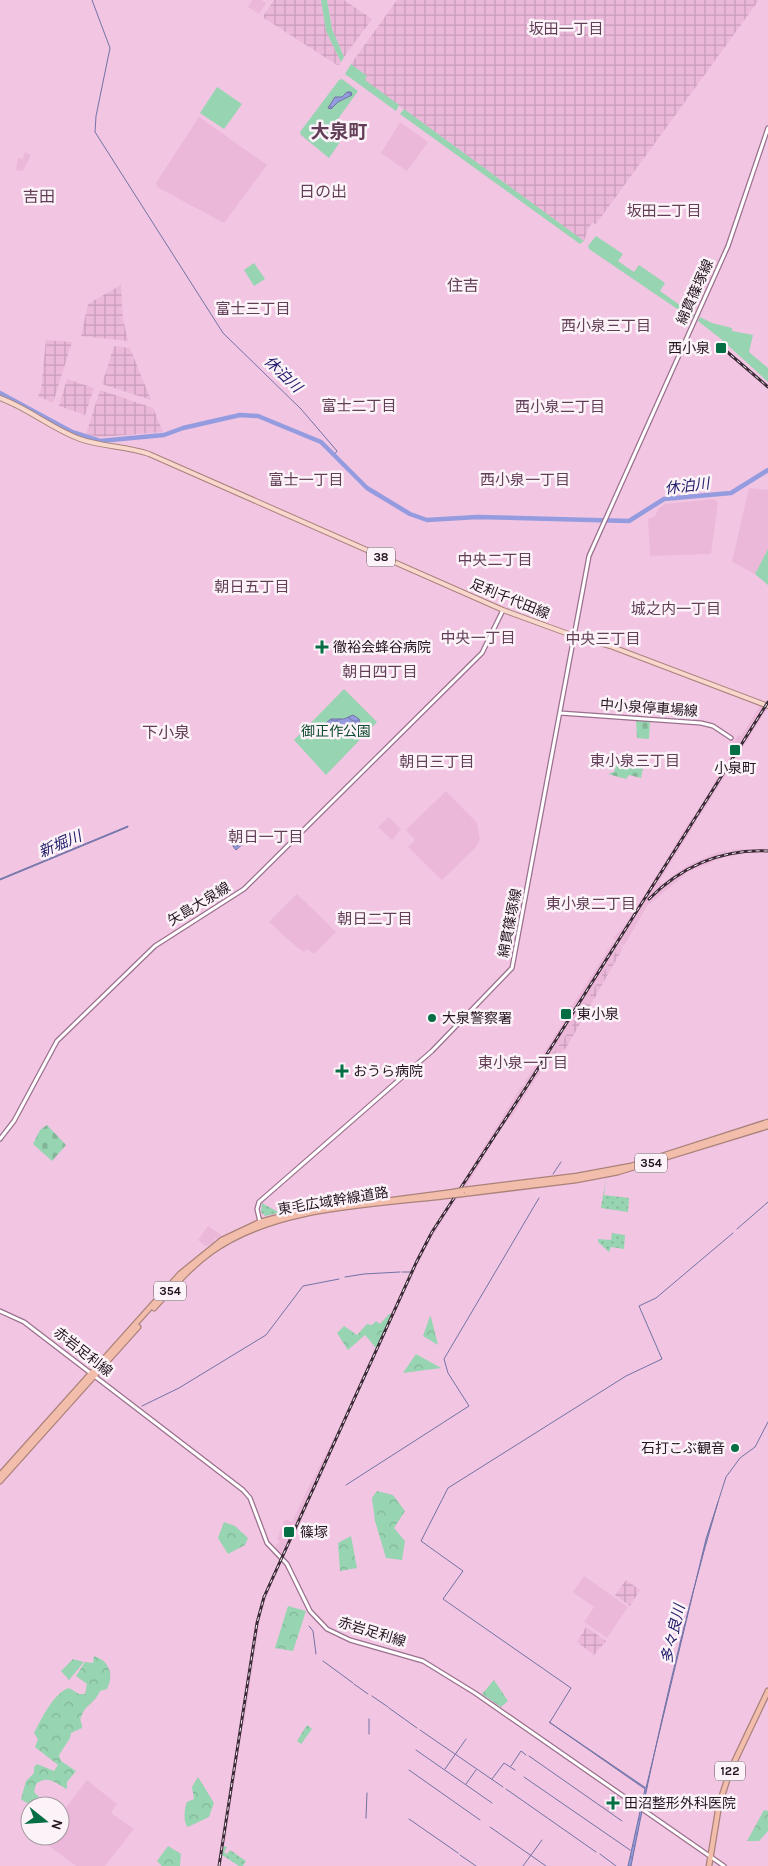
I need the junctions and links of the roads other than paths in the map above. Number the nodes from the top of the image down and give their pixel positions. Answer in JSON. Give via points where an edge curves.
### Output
{"nodes":[{"id":1,"x":768,"y":128,"type":"edge"},
{"id":2,"x":0,"y":398,"type":"edge"},
{"id":3,"x":502,"y":610,"type":"junction"},
{"id":4,"x":574,"y":636,"type":"junction"},
{"id":5,"x":768,"y":706,"type":"edge"},
{"id":6,"x":560,"y":713,"type":"junction"},
{"id":7,"x":731,"y":738,"type":"dead end"},
{"id":8,"x":768,"y":1124,"type":"edge"},
{"id":9,"x":0,"y":1139,"type":"edge"},
{"id":10,"x":261,"y":1224,"type":"junction"},
{"id":11,"x":0,"y":1311,"type":"edge"},
{"id":12,"x":94,"y":1375,"type":"junction"},
{"id":13,"x":0,"y":1476,"type":"edge"},
{"id":14,"x":0,"y":1481,"type":"edge"},
{"id":15,"x":768,"y":1691,"type":"edge"},
{"id":16,"x":710,"y":1858,"type":"junction"},
{"id":17,"x":709,"y":1866,"type":"edge"},
{"id":18,"x":724,"y":1866,"type":"edge"}],
"edges":[{"from":1,"to":4,"type":"main road","name":"綿貫篠塚線","via":[[728,246],[589,556]]},
{"from":2,"to":3,"type":"main road","name":"足利千代田線","number":"38","via":[[23,407],[81,440],[123,446],[149,454]]},
{"from":3,"to":4,"type":"main road","name":"足利千代田線","number":"38"},
{"from":3,"to":9,"type":"main road","name":"矢島大泉線","via":[[482,653],[244,889],[155,946],[57,1041],[18,1114]]},
{"from":4,"to":5,"type":"main road","name":"足利千代田線","number":"38","via":[[610,646]]},
{"from":4,"to":6,"type":"main road","name":"綿貫篠塚線"},
{"from":6,"to":7,"type":"main road","name":"中小泉停車場線","via":[[701,722]]},
{"from":6,"to":10,"type":"main road","name":"綿貫篠塚線","via":[[512,968],[432,1051],[259,1202],[257,1209]]},
{"from":8,"to":10,"type":"highway","name":"東毛広域幹線道路","number":"354","bridge":true,"via":[[631,1166],[463,1192],[302,1211]]},
{"from":10,"to":12,"type":"highway","name":"東毛広域幹線道路","number":"354","via":[[226,1243],[188,1272]]},
{"from":11,"to":12,"type":"main road","name":"赤岩足利線","via":[[20,1319]]},
{"from":12,"to":13,"type":"highway","name":"東毛広域幹線道路","number":"354"},
{"from":12,"to":14,"type":"highway","name":"東毛広域幹線道路","number":"354"},
{"from":12,"to":16,"type":"main road","name":"赤岩足利線","via":[[248,1495],[267,1542],[287,1564],[310,1611],[327,1629],[350,1640],[422,1660],[476,1693]]},
{"from":15,"to":16,"type":"highway","number":"122","via":[[730,1772],[719,1805]]},
{"from":16,"to":17,"type":"highway","number":"122"},
{"from":16,"to":18,"type":"main road","name":"赤岩足利線"}]}
